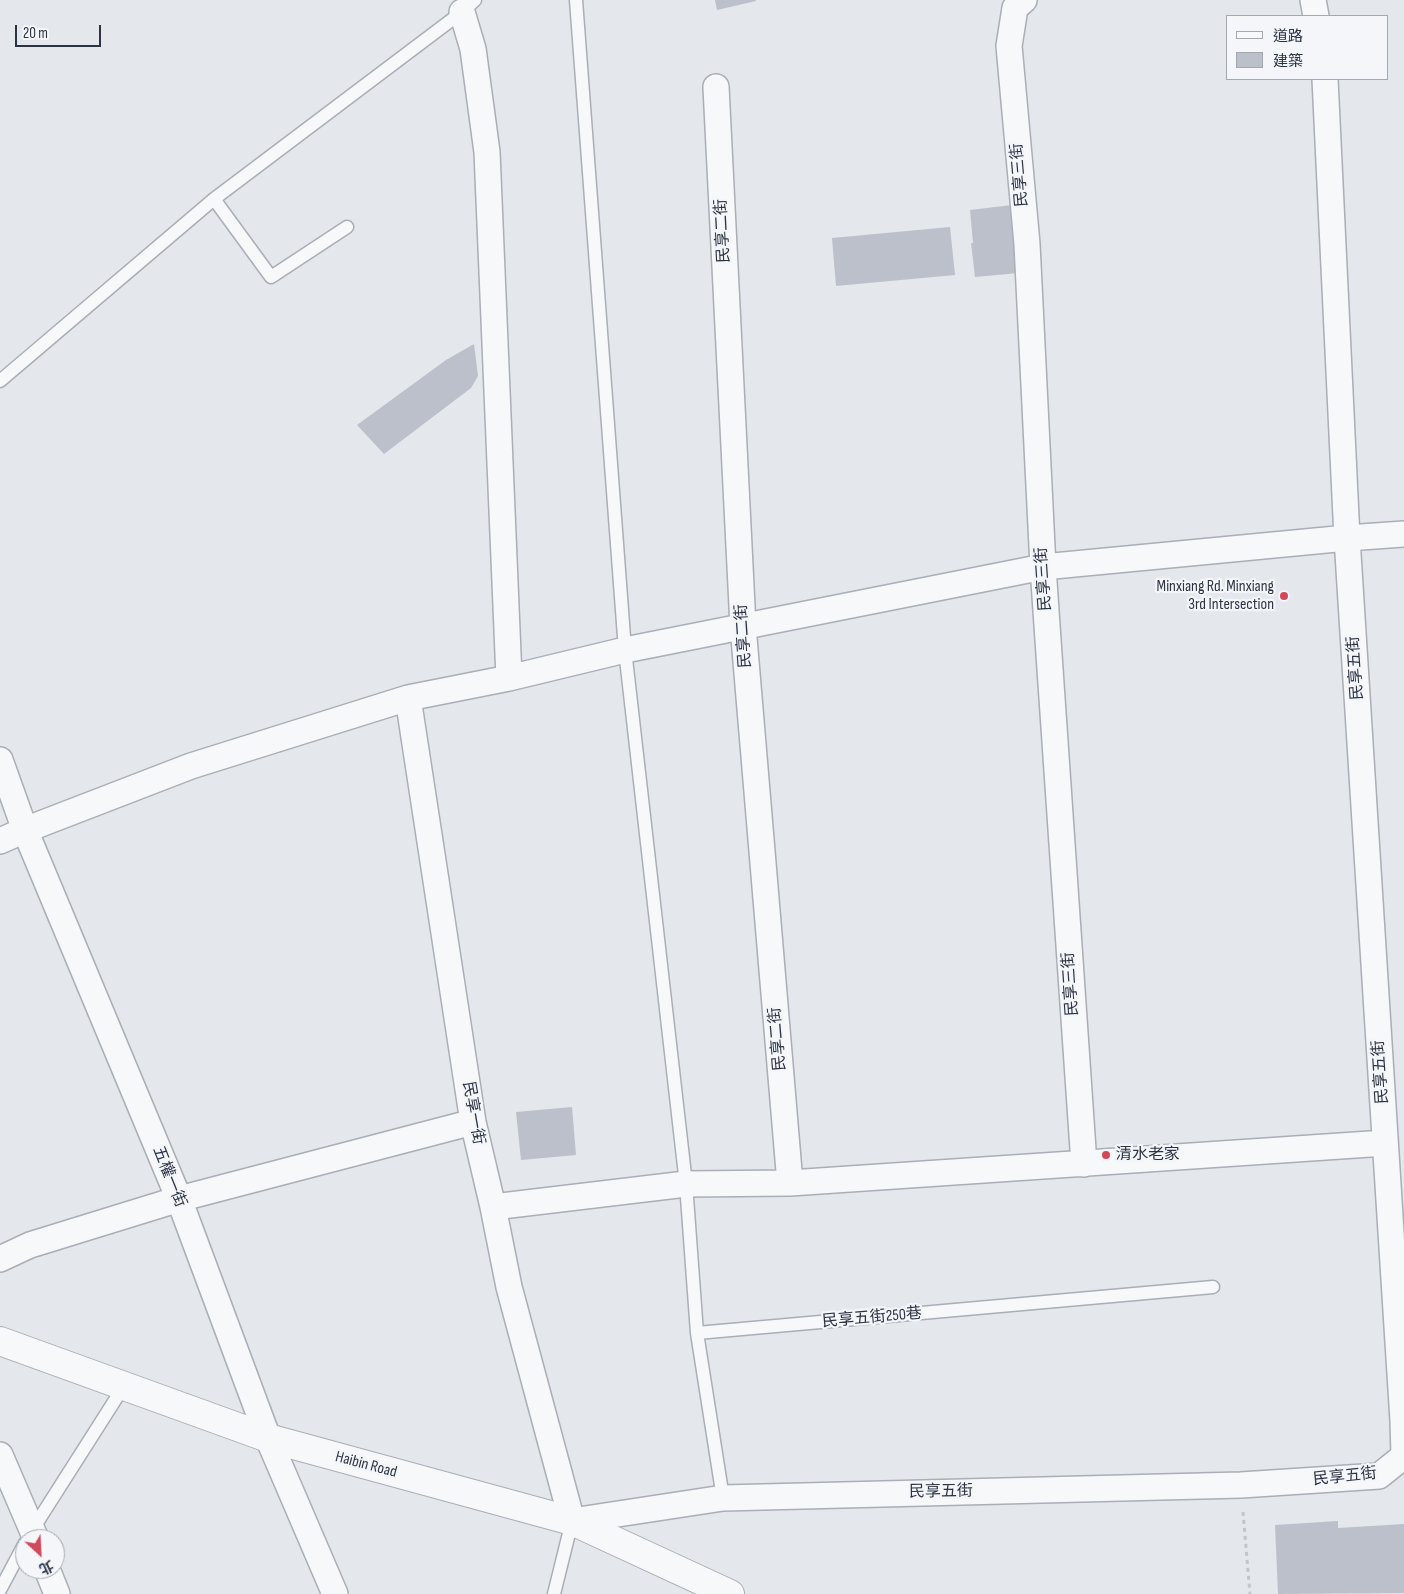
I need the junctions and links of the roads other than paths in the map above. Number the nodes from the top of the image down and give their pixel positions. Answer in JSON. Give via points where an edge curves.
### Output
{"nodes":[{"id":1,"x":576,"y":0,"type":"edge"},
{"id":2,"x":1024,"y":0,"type":"edge"},
{"id":3,"x":1312,"y":0,"type":"edge"},
{"id":4,"x":469,"y":6,"type":"edge"},
{"id":5,"x":1316,"y":15,"type":"edge"},
{"id":6,"x":1325,"y":80,"type":"edge"},
{"id":7,"x":716,"y":87,"type":"dead end"},
{"id":8,"x":214,"y":199,"type":"junction"},
{"id":9,"x":347,"y":227,"type":"dead end"},
{"id":10,"x":0,"y":381,"type":"edge"},
{"id":11,"x":1404,"y":534,"type":"edge"},
{"id":12,"x":1347,"y":538,"type":"junction"},
{"id":13,"x":1043,"y":567,"type":"junction"},
{"id":14,"x":743,"y":626,"type":"junction"},
{"id":15,"x":625,"y":650,"type":"junction"},
{"id":16,"x":509,"y":678,"type":"junction"},
{"id":17,"x":408,"y":698,"type":"junction"},
{"id":18,"x":0,"y":760,"type":"edge"},
{"id":19,"x":26,"y":830,"type":"junction"},
{"id":20,"x":0,"y":841,"type":"edge"},
{"id":21,"x":473,"y":1122,"type":"junction"},
{"id":22,"x":1385,"y":1143,"type":"junction"},
{"id":23,"x":1084,"y":1164,"type":"junction"},
{"id":24,"x":790,"y":1183,"type":"junction"},
{"id":25,"x":686,"y":1184,"type":"junction"},
{"id":26,"x":179,"y":1200,"type":"junction"},
{"id":27,"x":493,"y":1207,"type":"junction"},
{"id":28,"x":0,"y":1259,"type":"edge"},
{"id":29,"x":1213,"y":1288,"type":"dead end"},
{"id":30,"x":697,"y":1333,"type":"junction"},
{"id":31,"x":0,"y":1341,"type":"edge"},
{"id":32,"x":124,"y":1386,"type":"junction"},
{"id":33,"x":268,"y":1438,"type":"junction"},
{"id":34,"x":0,"y":1455,"type":"edge"},
{"id":35,"x":723,"y":1498,"type":"junction"},
{"id":36,"x":572,"y":1521,"type":"junction"},
{"id":37,"x":27,"y":1529,"type":"edge"},
{"id":38,"x":36,"y":1529,"type":"edge"},
{"id":39,"x":15,"y":1564,"type":"edge"},
{"id":40,"x":51,"y":1579,"type":"edge"},
{"id":41,"x":0,"y":1590,"type":"edge"},
{"id":42,"x":57,"y":1594,"type":"edge"},
{"id":43,"x":335,"y":1594,"type":"edge"},
{"id":44,"x":554,"y":1594,"type":"edge"},
{"id":45,"x":730,"y":1594,"type":"edge"}],
"edges":[{"from":1,"to":15,"type":"lane"},
{"from":2,"to":13,"type":"street","name":"民享三街","via":[[1015,8],[1009,46],[1026,244]]},
{"from":3,"to":5,"type":"street"},
{"from":4,"to":8,"type":"lane"},
{"from":4,"to":16,"type":"street","via":[[487,152]]},
{"from":6,"to":12,"type":"street","name":"民享五街"},
{"from":7,"to":14,"type":"street","name":"民享二街"},
{"from":8,"to":9,"type":"lane","via":[[271,277]]},
{"from":8,"to":10,"type":"lane"},
{"from":11,"to":12,"type":"street"},
{"from":12,"to":13,"type":"street"},
{"from":12,"to":22,"type":"street","name":"民享五街"},
{"from":13,"to":14,"type":"street"},
{"from":13,"to":23,"type":"street","name":"民享三街"},
{"from":14,"to":15,"type":"street"},
{"from":14,"to":24,"type":"street","name":"民享二街"},
{"from":15,"to":16,"type":"street"},
{"from":15,"to":25,"type":"lane"},
{"from":16,"to":17,"type":"street"},
{"from":17,"to":19,"type":"street","via":[[191,766]]},
{"from":17,"to":21,"type":"street","name":"民享一街"},
{"from":18,"to":19,"type":"street","name":"五權一街"},
{"from":19,"to":20,"type":"street"},
{"from":19,"to":26,"type":"street","name":"五權一街"},
{"from":21,"to":26,"type":"street"},
{"from":21,"to":27,"type":"street","name":"民享一街"},
{"from":22,"to":23,"type":"street"},
{"from":22,"to":35,"type":"street","name":"民享五街","via":[[1404,1456],[1379,1476],[1241,1485]]},
{"from":23,"to":24,"type":"street"},
{"from":24,"to":25,"type":"street"},
{"from":25,"to":27,"type":"street"},
{"from":25,"to":30,"type":"lane"},
{"from":26,"to":28,"type":"street","via":[[30,1245]]},
{"from":26,"to":33,"type":"street","name":"五權一街"},
{"from":27,"to":36,"type":"street","name":"民享一街","via":[[509,1287]]},
{"from":29,"to":30,"type":"lane","name":"民享五街250巷"},
{"from":30,"to":35,"type":"lane"},
{"from":31,"to":32,"type":"street","name":"Haibin Road"},
{"from":32,"to":33,"type":"street","name":"Haibin Road"},
{"from":32,"to":38,"type":"lane"},
{"from":33,"to":36,"type":"street","name":"Haibin Road"},
{"from":33,"to":43,"type":"street","name":"五權一街"},
{"from":34,"to":37,"type":"street"},
{"from":35,"to":36,"type":"street","name":"民享五街"},
{"from":36,"to":44,"type":"lane"},
{"from":36,"to":45,"type":"street","name":"Haibin Road"},
{"from":39,"to":41,"type":"lane"},
{"from":40,"to":42,"type":"street"}]}
